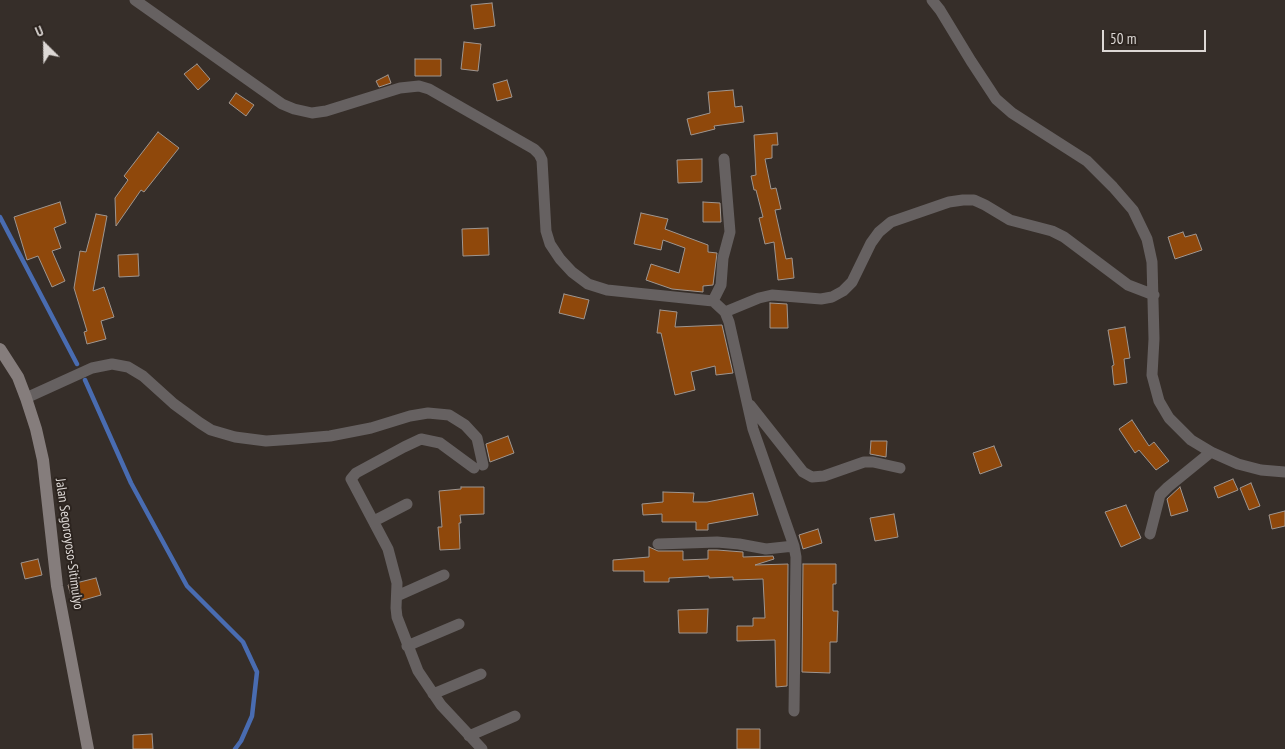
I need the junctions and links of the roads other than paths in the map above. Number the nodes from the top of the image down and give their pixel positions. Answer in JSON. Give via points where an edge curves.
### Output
{"nodes":[{"id":1,"x":135,"y":0,"type":"edge"},
{"id":2,"x":932,"y":0,"type":"edge"},
{"id":3,"x":724,"y":159,"type":"dead end"},
{"id":4,"x":1154,"y":295,"type":"junction"},
{"id":5,"x":713,"y":302,"type":"junction"},
{"id":6,"x":725,"y":312,"type":"junction"},
{"id":7,"x":0,"y":349,"type":"edge"},
{"id":8,"x":26,"y":398,"type":"junction"},
{"id":9,"x":747,"y":402,"type":"junction"},
{"id":10,"x":1211,"y":452,"type":"junction"},
{"id":11,"x":900,"y":468,"type":"dead end"},
{"id":12,"x":1285,"y":472,"type":"edge"},
{"id":13,"x":407,"y":504,"type":"dead end"},
{"id":14,"x":374,"y":521,"type":"junction"},
{"id":15,"x":1150,"y":534,"type":"dead end"},
{"id":16,"x":658,"y":544,"type":"dead end"},
{"id":17,"x":794,"y":546,"type":"junction"},
{"id":18,"x":444,"y":575,"type":"dead end"},
{"id":19,"x":397,"y":596,"type":"junction"},
{"id":20,"x":459,"y":624,"type":"dead end"},
{"id":21,"x":407,"y":646,"type":"junction"},
{"id":22,"x":481,"y":674,"type":"dead end"},
{"id":23,"x":433,"y":694,"type":"junction"},
{"id":24,"x":794,"y":711,"type":"dead end"},
{"id":25,"x":515,"y":716,"type":"dead end"},
{"id":26,"x":469,"y":736,"type":"junction"},
{"id":27,"x":88,"y":749,"type":"edge"},
{"id":28,"x":482,"y":749,"type":"edge"}],
"edges":[{"from":1,"to":5,"type":"street","via":[[282,104],[294,109],[326,111],[400,88],[419,86],[429,89],[539,154],[546,231],[550,244],[572,272],[588,284],[607,290]]},
{"from":2,"to":4,"type":"street","via":[[996,99],[1012,113],[1087,161],[1133,210],[1147,239]]},
{"from":3,"to":5,"type":"street","via":[[730,232],[723,258],[721,286]]},
{"from":4,"to":6,"type":"street","via":[[1128,285],[1052,231],[1010,220],[974,200],[963,200],[891,222],[871,243],[852,282],[832,297],[772,295]]},
{"from":4,"to":10,"type":"street","via":[[1152,375],[1159,401],[1169,418],[1191,440]]},
{"from":5,"to":6,"type":"street"},
{"from":6,"to":9,"type":"street"},
{"from":7,"to":8,"type":"main road","name":"Jalan Segoroyoso-Sitimulyo","via":[[18,377]]},
{"from":8,"to":14,"type":"street","via":[[92,368],[112,364],[128,367],[143,376],[174,404],[211,430],[235,437],[266,442],[330,436],[428,413],[449,416],[477,438],[479,466],[440,443],[421,439],[356,473],[351,480]]},
{"from":8,"to":27,"type":"main road","name":"Jalan Segoroyoso-Sitimulyo","via":[[43,460],[57,586]]},
{"from":9,"to":11,"type":"street","via":[[803,472],[812,477],[864,462]]},
{"from":9,"to":17,"type":"street"},
{"from":10,"to":12,"type":"street","via":[[1246,466]]},
{"from":10,"to":15,"type":"street","via":[[1160,495]]},
{"from":13,"to":14,"type":"street"},
{"from":14,"to":19,"type":"street","via":[[388,549]]},
{"from":16,"to":17,"type":"street","via":[[717,542],[766,549]]},
{"from":17,"to":24,"type":"street"},
{"from":18,"to":19,"type":"street"},
{"from":19,"to":21,"type":"street","via":[[397,617]]},
{"from":20,"to":21,"type":"street"},
{"from":21,"to":23,"type":"street"},
{"from":22,"to":23,"type":"street"},
{"from":23,"to":26,"type":"street"},
{"from":25,"to":26,"type":"street"},
{"from":26,"to":28,"type":"street"}]}
